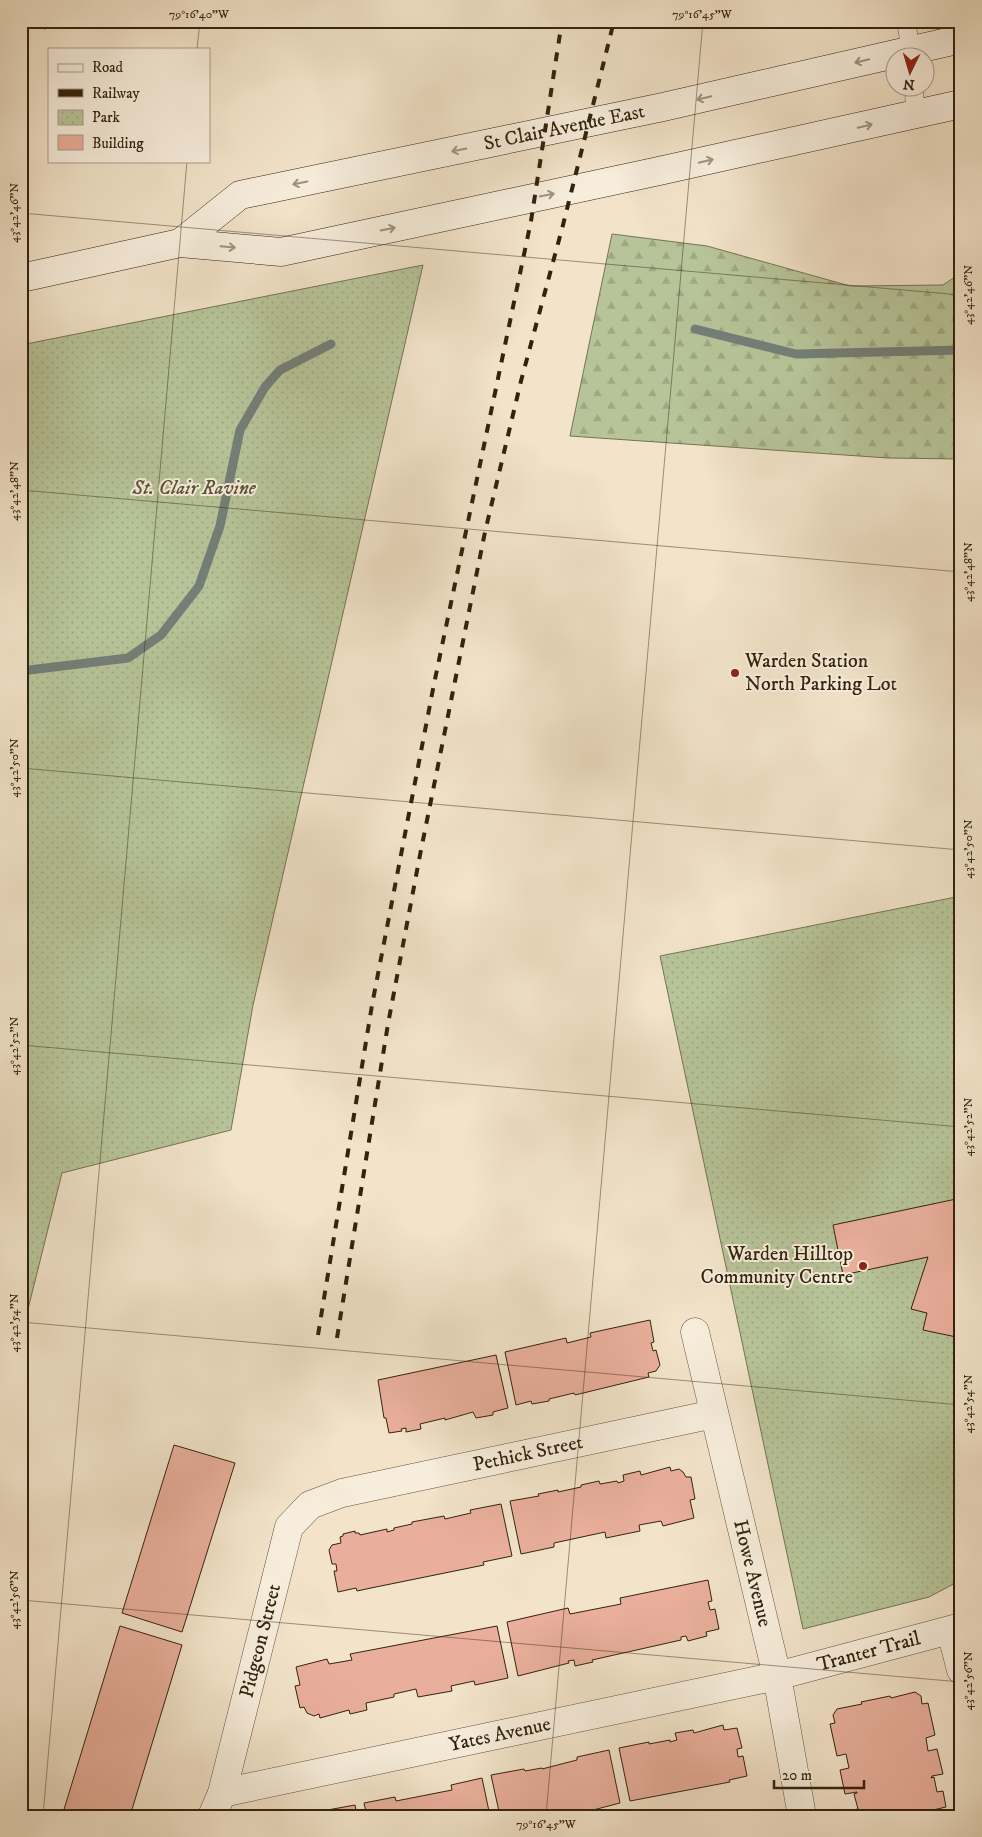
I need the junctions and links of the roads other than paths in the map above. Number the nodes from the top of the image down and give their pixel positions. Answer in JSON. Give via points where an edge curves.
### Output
{"nodes":[{"id":1,"x":906,"y":21,"type":"edge"},
{"id":2,"x":961,"y":38,"type":"edge"},
{"id":3,"x":911,"y":48,"type":"edge"},
{"id":4,"x":930,"y":48,"type":"edge"},
{"id":5,"x":884,"y":60,"type":"edge"},
{"id":6,"x":914,"y":98,"type":"edge"},
{"id":7,"x":961,"y":104,"type":"edge"},
{"id":8,"x":915,"y":114,"type":"junction"},
{"id":9,"x":180,"y":243,"type":"junction"},
{"id":10,"x":21,"y":278,"type":"edge"},
{"id":11,"x":695,"y":1332,"type":"dead end"},
{"id":12,"x":714,"y":1414,"type":"junction"},
{"id":13,"x":342,"y":1493,"type":"joint"},
{"id":14,"x":956,"y":1629,"type":"edge"},
{"id":15,"x":961,"y":1670,"type":"edge"},
{"id":16,"x":777,"y":1676,"type":"junction"},
{"id":17,"x":217,"y":1804,"type":"edge"},
{"id":18,"x":802,"y":1816,"type":"edge"}],
"edges":[{"from":1,"to":3,"type":"lane"},
{"from":2,"to":4,"type":"street","name":"St Clair Avenue East"},
{"from":5,"to":9,"type":"street","name":"St Clair Avenue East","one_way":true,"via":[[240,195]]},
{"from":6,"to":8,"type":"lane"},
{"from":7,"to":8,"type":"street","name":"St Clair Avenue East"},
{"from":9,"to":8,"type":"street","name":"St Clair Avenue East","one_way":true,"via":[[281,252]]},
{"from":9,"to":10,"type":"street","name":"St Clair Avenue East"},
{"from":11,"to":12,"type":"street","name":"Howe Avenue"},
{"from":12,"to":13,"type":"street","name":"Pethick Street"},
{"from":12,"to":16,"type":"street","name":"Howe Avenue"},
{"from":13,"to":17,"type":"street","name":"Pidgeon Street","via":[[310,1505],[289,1528]]},
{"from":14,"to":15,"type":"street"},
{"from":14,"to":16,"type":"street","name":"Tranter Trail"},
{"from":16,"to":17,"type":"street","name":"Yates Avenue"},
{"from":16,"to":18,"type":"street","name":"Howe Avenue"}]}
